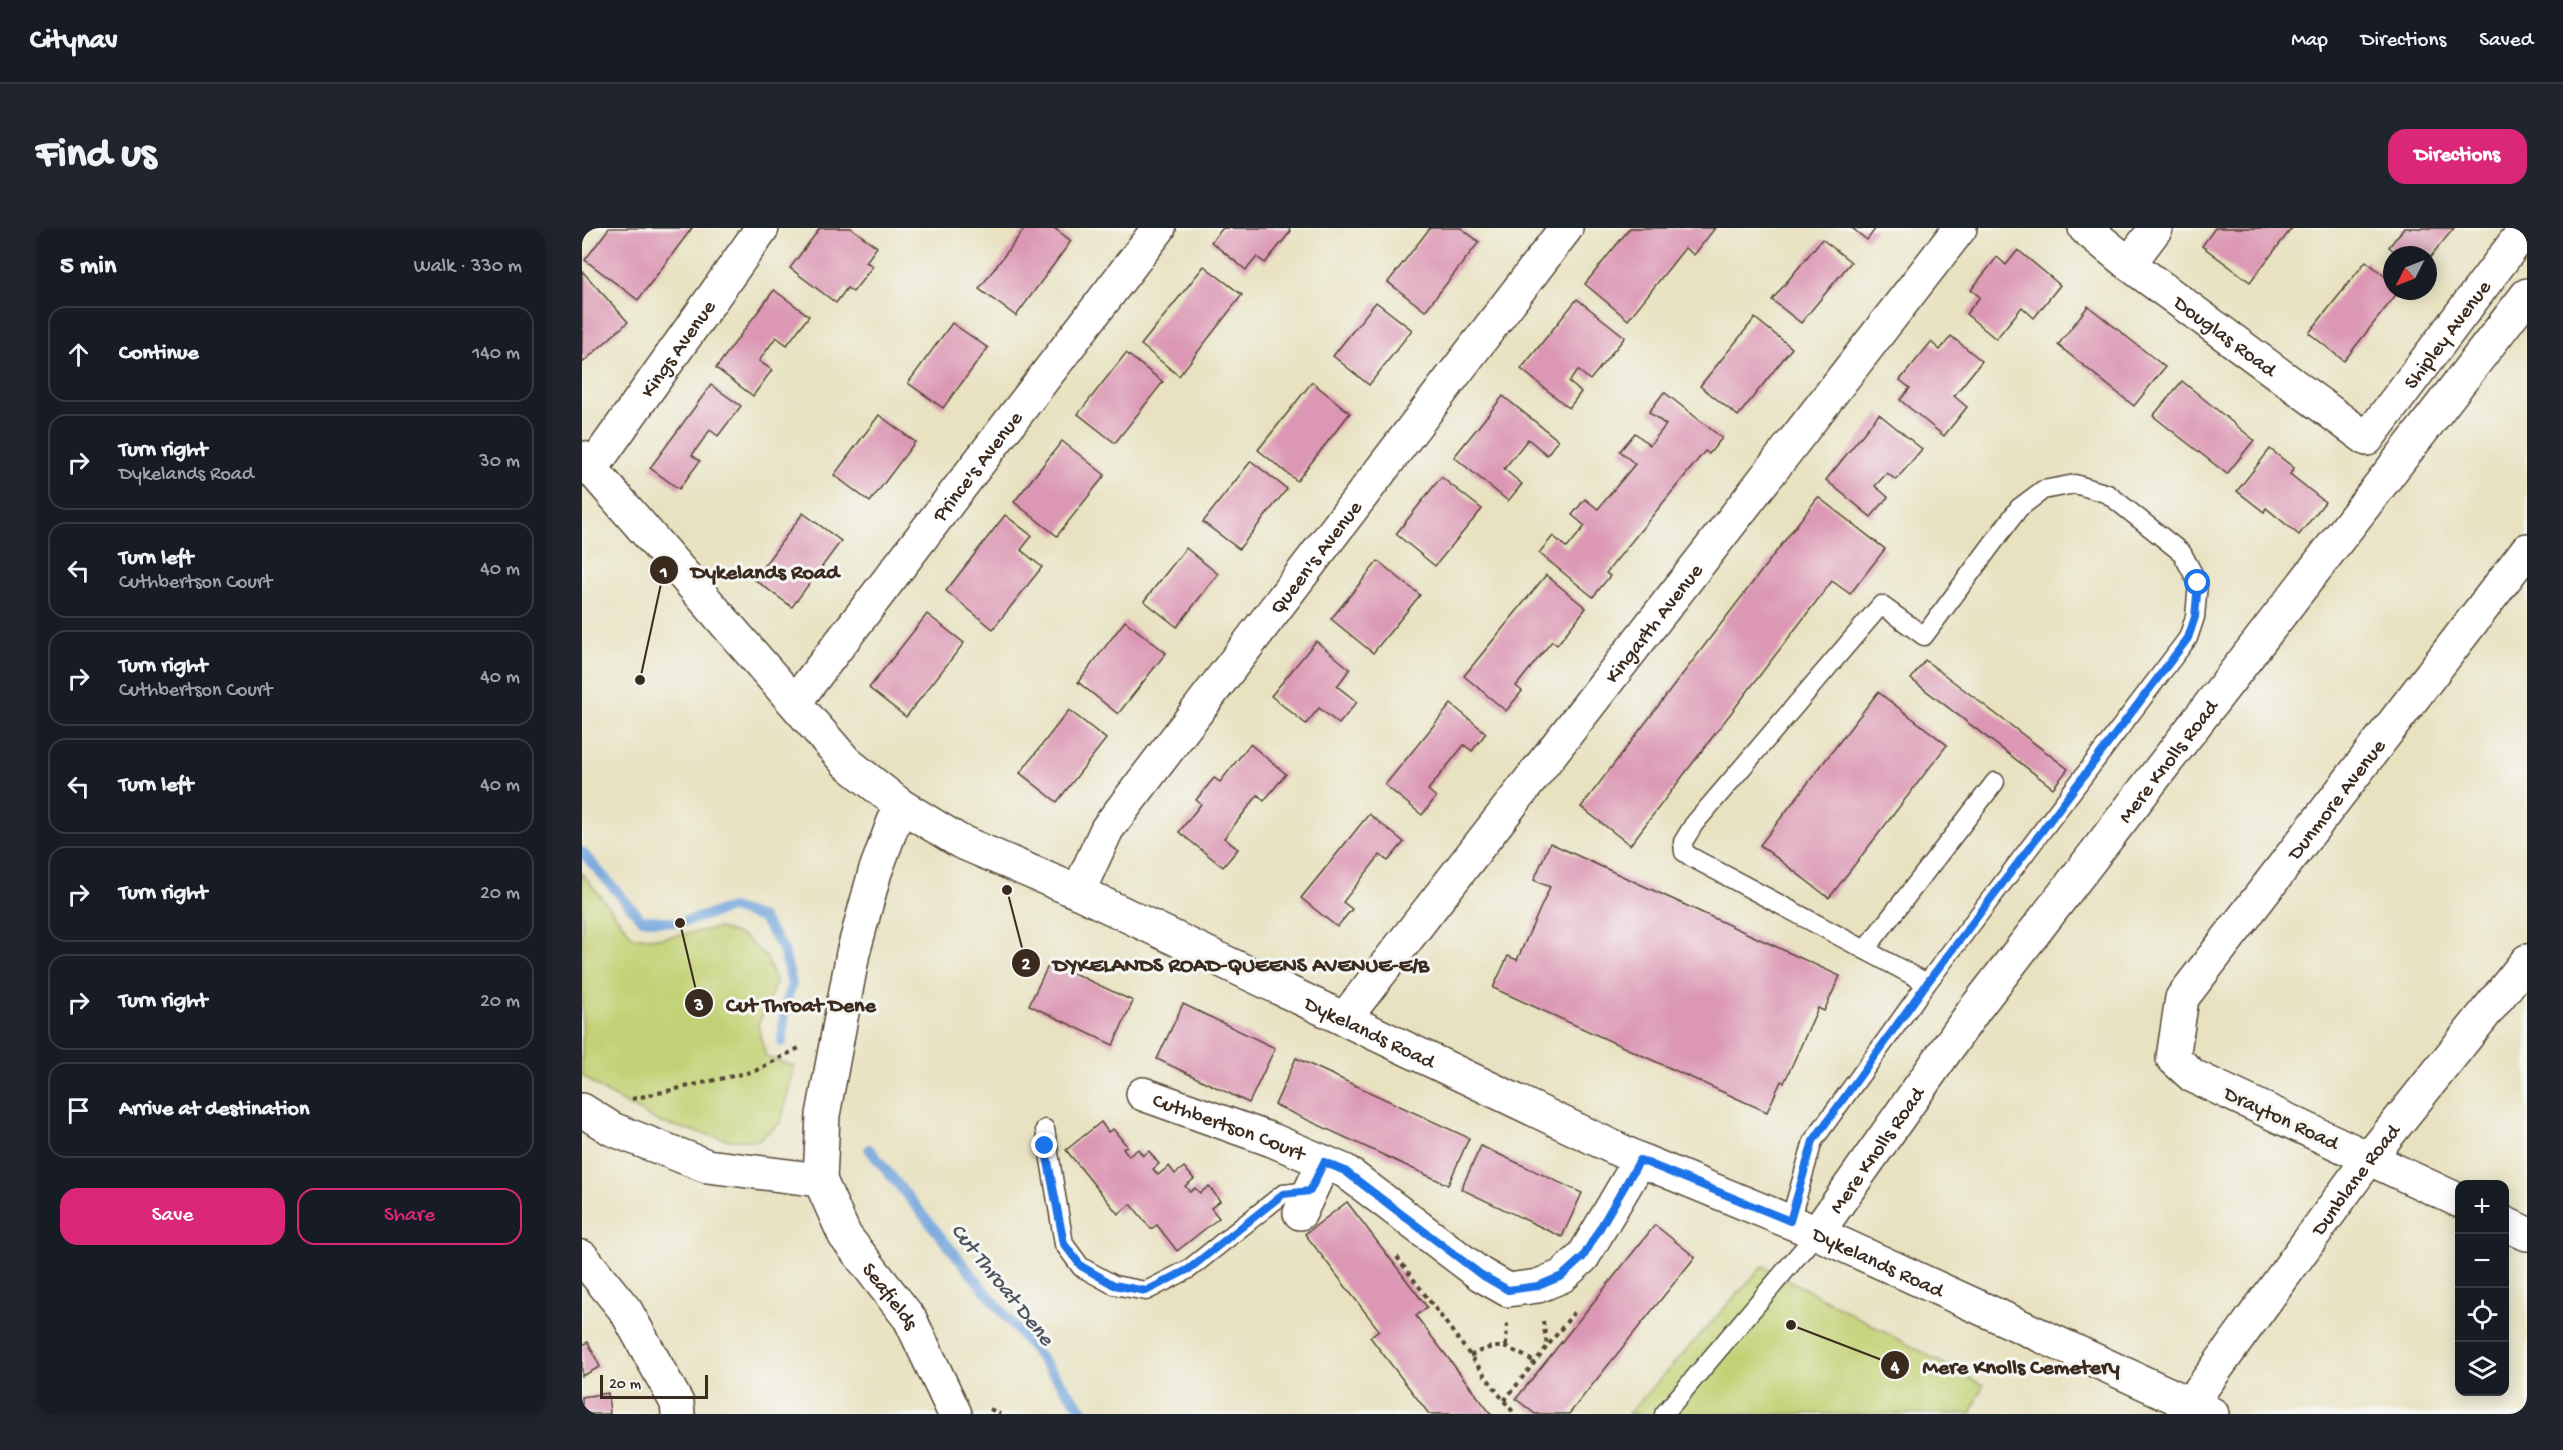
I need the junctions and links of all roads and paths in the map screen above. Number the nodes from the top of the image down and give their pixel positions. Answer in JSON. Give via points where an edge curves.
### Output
{"nodes":[{"id":1,"x":762,"y":228,"type":"edge"},
{"id":2,"x":1159,"y":228,"type":"edge"},
{"id":3,"x":1566,"y":228,"type":"edge"},
{"id":4,"x":1960,"y":228,"type":"edge"},
{"id":5,"x":2085,"y":228,"type":"edge"},
{"id":6,"x":2156,"y":228,"type":"edge"},
{"id":7,"x":2526,"y":228,"type":"edge"},
{"id":8,"x":2129,"y":264,"type":"junction"},
{"id":9,"x":2527,"y":295,"type":"edge"},
{"id":10,"x":2367,"y":439,"type":"joint"},
{"id":11,"x":587,"y":463,"type":"edge"},
{"id":12,"x":2527,"y":550,"type":"edge"},
{"id":13,"x":795,"y":702,"type":"junction"},
{"id":14,"x":1995,"y":782,"type":"dead end"},
{"id":15,"x":900,"y":805,"type":"junction"},
{"id":16,"x":1078,"y":892,"type":"junction"},
{"id":17,"x":1866,"y":950,"type":"junction"},
{"id":18,"x":2527,"y":961,"type":"edge"},
{"id":19,"x":1927,"y":983,"type":"junction"},
{"id":20,"x":1345,"y":1018,"type":"junction"},
{"id":21,"x":839,"y":1027,"type":"junction"},
{"id":22,"x":2173,"y":1058,"type":"joint"},
{"id":23,"x":1143,"y":1094,"type":"dead end"},
{"id":24,"x":582,"y":1110,"type":"edge"},
{"id":25,"x":1045,"y":1129,"type":"dead end"},
{"id":26,"x":2370,"y":1157,"type":"junction"},
{"id":27,"x":1640,"y":1160,"type":"junction"},
{"id":28,"x":1324,"y":1162,"type":"junction"},
{"id":29,"x":820,"y":1180,"type":"junction"},
{"id":30,"x":2455,"y":1199,"type":"edge"},
{"id":31,"x":1305,"y":1202,"type":"joint"},
{"id":32,"x":2509,"y":1225,"type":"edge"},
{"id":33,"x":1803,"y":1227,"type":"junction"},
{"id":34,"x":2527,"y":1234,"type":"edge"},
{"id":35,"x":582,"y":1257,"type":"edge"},
{"id":36,"x":1470,"y":1356,"type":"dead end"},
{"id":37,"x":1535,"y":1362,"type":"dead end"},
{"id":38,"x":1504,"y":1401,"type":"dead end"},
{"id":39,"x":2194,"y":1410,"type":"edge"},
{"id":40,"x":678,"y":1414,"type":"edge"},
{"id":41,"x":955,"y":1414,"type":"edge"},
{"id":42,"x":1515,"y":1414,"type":"edge"},
{"id":43,"x":1664,"y":1414,"type":"edge"}],
"edges":[{"from":1,"to":11,"type":"street","name":"Kings Avenue"},
{"from":2,"to":13,"type":"street","name":"Prince's Avenue"},
{"from":3,"to":16,"type":"street","name":"Queen's Avenue","via":[[1107,829]]},
{"from":4,"to":20,"type":"street","name":"Kingarth Avenue"},
{"from":5,"to":8,"type":"street","name":"Douglas Road"},
{"from":6,"to":8,"type":"street"},
{"from":7,"to":10,"type":"street","name":"Shipley Avenue"},
{"from":8,"to":10,"type":"street","name":"Douglas Road"},
{"from":9,"to":33,"type":"street","name":"Mere Knolls Road"},
{"from":11,"to":13,"type":"street","name":"Dykelands Road"},
{"from":12,"to":22,"type":"street","name":"Dunmore Avenue","via":[[2182,998]]},
{"from":13,"to":15,"type":"street","name":"Dykelands Road","via":[[846,762]]},
{"from":14,"to":17,"type":"lane"},
{"from":15,"to":16,"type":"street","name":"Dykelands Road","via":[[959,841]]},
{"from":15,"to":21,"type":"street","via":[[875,872],[853,953]]},
{"from":16,"to":20,"type":"street","name":"Dykelands Road"},
{"from":17,"to":19,"type":"lane"},
{"from":17,"to":19,"type":"lane","via":[[1691,857],[1684,852],[1687,834],[1881,605],[1924,636],[2019,508],[2043,490],[2075,484],[2108,494],[2182,553],[2198,583],[2195,617],[2188,638]]},
{"from":18,"to":26,"type":"street","name":"Dunblane Road"},
{"from":19,"to":33,"type":"lane","via":[[1813,1141]]},
{"from":20,"to":27,"type":"street","name":"Dykelands Road"},
{"from":21,"to":24,"type":"path","via":[[755,1071]]},
{"from":21,"to":29,"type":"street","via":[[823,1115]]},
{"from":22,"to":26,"type":"street","name":"Drayton Road","via":[[2193,1076]]},
{"from":23,"to":28,"type":"street","name":"Cuthbertson Court"},
{"from":24,"to":29,"type":"street","via":[[612,1129],[707,1166]]},
{"from":25,"to":31,"type":"lane","via":[[1064,1244],[1081,1266],[1114,1285],[1146,1291],[1189,1269],[1283,1194]]},
{"from":26,"to":30,"type":"street","name":"Drayton Road"},
{"from":26,"to":39,"type":"street","name":"Dunblane Road"},
{"from":27,"to":28,"type":"street","name":"Cuthbertson Court","via":[[1583,1257],[1562,1276],[1538,1286],[1508,1290],[1480,1274],[1345,1171]]},
{"from":27,"to":33,"type":"street","name":"Dykelands Road"},
{"from":28,"to":31,"type":"street"},
{"from":29,"to":41,"type":"street","name":"Seafields","via":[[845,1236],[910,1319]]},
{"from":32,"to":34,"type":"street"},
{"from":33,"to":39,"type":"street","name":"Dykelands Road"},
{"from":33,"to":43,"type":"lane"},
{"from":35,"to":40,"type":"street","via":[[626,1311],[677,1403]]},
{"from":36,"to":37,"type":"path","via":[[1487,1346],[1506,1346]]},
{"from":38,"to":42,"type":"path"}]}
